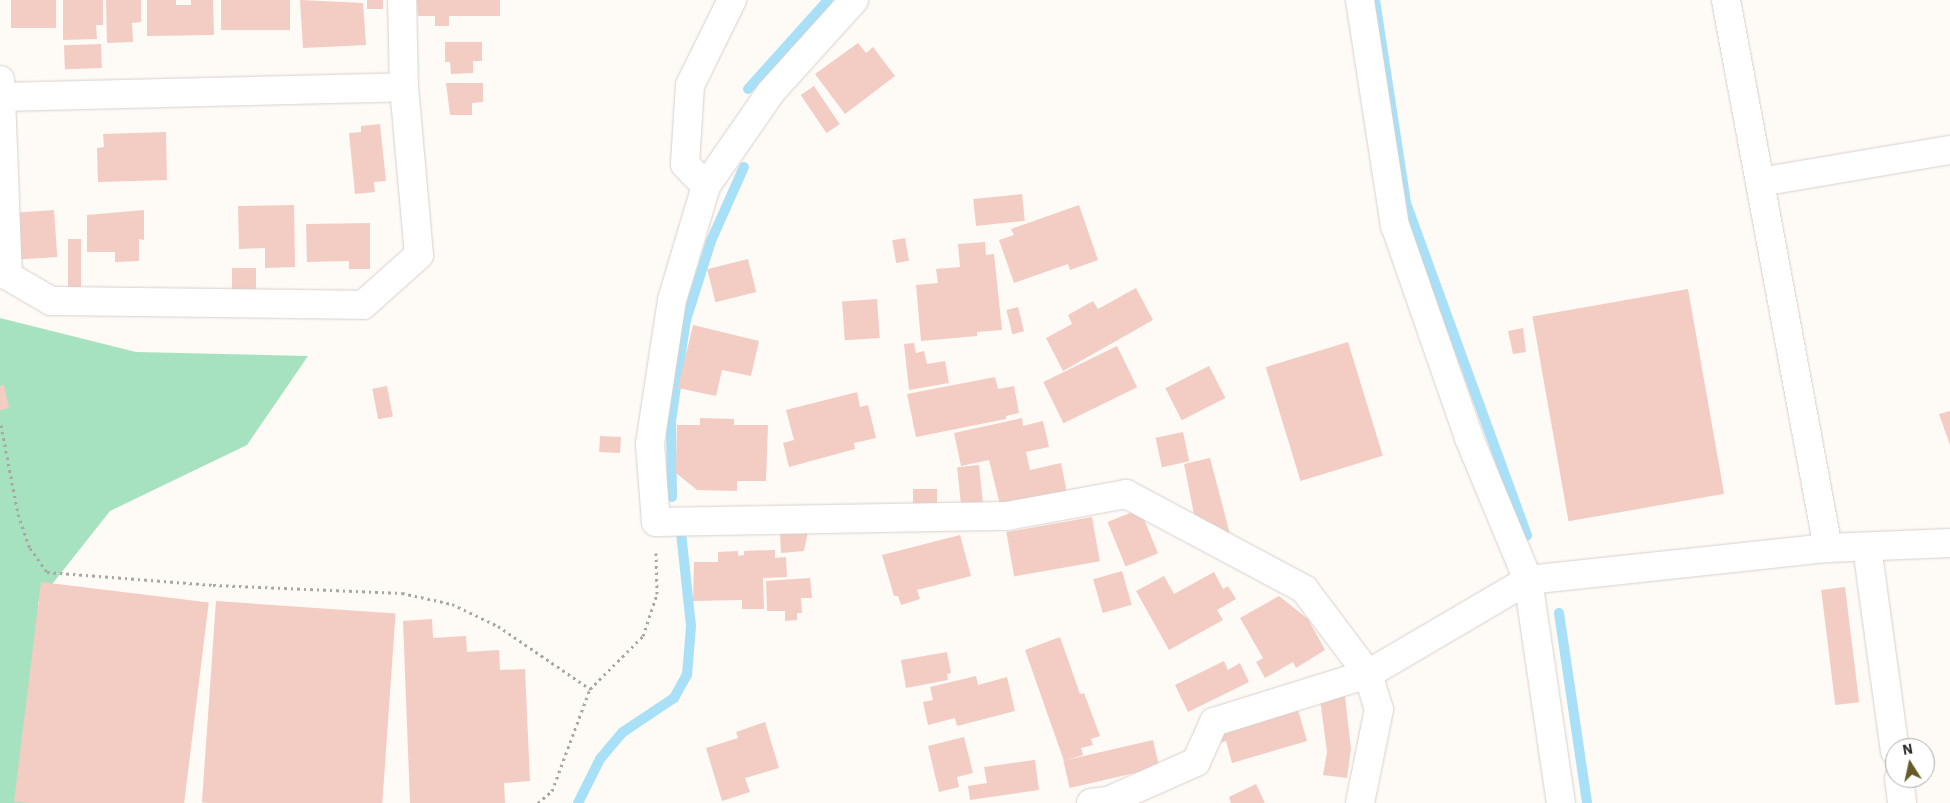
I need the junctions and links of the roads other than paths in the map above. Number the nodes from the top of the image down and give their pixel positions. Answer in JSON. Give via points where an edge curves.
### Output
{"nodes":[{"id":1,"x":402,"y":0,"type":"edge"},
{"id":2,"x":732,"y":0,"type":"edge"},
{"id":3,"x":854,"y":0,"type":"edge"},
{"id":4,"x":1360,"y":0,"type":"edge"},
{"id":5,"x":1726,"y":0,"type":"edge"},
{"id":6,"x":0,"y":80,"type":"edge"},
{"id":7,"x":404,"y":87,"type":"junction"},
{"id":8,"x":1,"y":97,"type":"edge"},
{"id":9,"x":1950,"y":150,"type":"edge"},
{"id":10,"x":1760,"y":182,"type":"junction"},
{"id":11,"x":706,"y":186,"type":"junction"},
{"id":12,"x":1950,"y":543,"type":"edge"},
{"id":13,"x":1867,"y":547,"type":"junction"},
{"id":14,"x":1828,"y":548,"type":"junction"},
{"id":15,"x":1528,"y":580,"type":"junction"},
{"id":16,"x":1368,"y":674,"type":"junction"},
{"id":17,"x":1893,"y":738,"type":"edge"},
{"id":18,"x":1900,"y":788,"type":"edge"},
{"id":19,"x":1090,"y":803,"type":"edge"},
{"id":20,"x":1360,"y":803,"type":"edge"},
{"id":21,"x":1561,"y":803,"type":"edge"},
{"id":22,"x":1902,"y":803,"type":"edge"}],
"edges":[{"from":1,"to":7,"type":"street"},
{"from":2,"to":11,"type":"street","via":[[690,85],[685,164]]},
{"from":3,"to":11,"type":"street","via":[[771,92]]},
{"from":4,"to":15,"type":"street","via":[[1394,225],[1469,438]]},
{"from":5,"to":10,"type":"street"},
{"from":6,"to":8,"type":"street"},
{"from":7,"to":8,"type":"street"},
{"from":7,"to":8,"type":"street","via":[[419,255],[363,305],[52,301],[8,276]]},
{"from":9,"to":10,"type":"street"},
{"from":10,"to":14,"type":"street"},
{"from":11,"to":16,"type":"street","via":[[672,300],[650,444],[656,522],[1007,516],[1126,494],[1304,589]]},
{"from":12,"to":13,"type":"street"},
{"from":13,"to":14,"type":"street"},
{"from":13,"to":17,"type":"street"},
{"from":14,"to":15,"type":"street"},
{"from":15,"to":16,"type":"street"},
{"from":15,"to":21,"type":"street"},
{"from":16,"to":19,"type":"street","via":[[1214,722],[1196,762],[1108,801]]},
{"from":16,"to":20,"type":"street","via":[[1379,709]]},
{"from":18,"to":22,"type":"street"}]}
